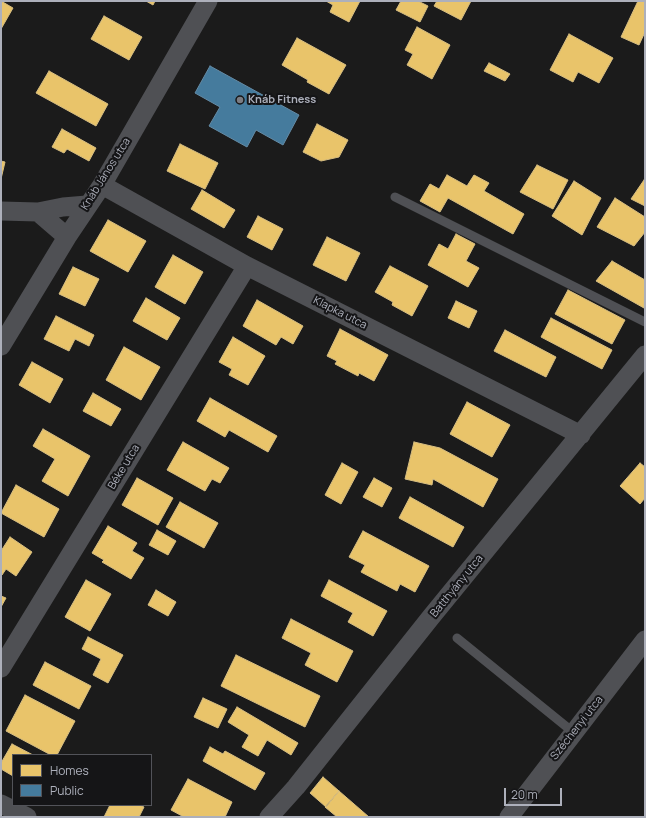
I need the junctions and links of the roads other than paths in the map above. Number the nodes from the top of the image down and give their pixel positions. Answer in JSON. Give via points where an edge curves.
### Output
{"nodes":[{"id":1,"x":208,"y":1,"type":"edge"},
{"id":2,"x":102,"y":185,"type":"junction"},
{"id":3,"x":395,"y":197,"type":"dead end"},
{"id":4,"x":87,"y":206,"type":"junction"},
{"id":5,"x":1,"y":212,"type":"edge"},
{"id":6,"x":38,"y":212,"type":"junction"},
{"id":7,"x":67,"y":237,"type":"junction"},
{"id":8,"x":247,"y":266,"type":"junction"},
{"id":9,"x":645,"y":322,"type":"edge"},
{"id":10,"x":1,"y":346,"type":"edge"},
{"id":11,"x":645,"y":355,"type":"edge"},
{"id":12,"x":581,"y":435,"type":"junction"},
{"id":13,"x":457,"y":638,"type":"dead end"},
{"id":14,"x":645,"y":640,"type":"edge"},
{"id":15,"x":1,"y":668,"type":"edge"},
{"id":16,"x":574,"y":732,"type":"junction"},
{"id":17,"x":1,"y":804,"type":"edge"},
{"id":18,"x":27,"y":817,"type":"edge"},
{"id":19,"x":269,"y":817,"type":"edge"},
{"id":20,"x":509,"y":817,"type":"edge"}],
"edges":[{"from":1,"to":2,"type":"street","name":"Knáb János utca"},
{"from":2,"to":4,"type":"street","name":"Knáb János utca"},
{"from":2,"to":8,"type":"street","name":"Klapka utca"},
{"from":3,"to":9,"type":"lane"},
{"from":4,"to":6,"type":"street"},
{"from":4,"to":7,"type":"street","name":"Knáb János utca"},
{"from":5,"to":6,"type":"street"},
{"from":6,"to":7,"type":"street"},
{"from":7,"to":10,"type":"street","name":"Knáb János utca"},
{"from":8,"to":12,"type":"street","name":"Klapka utca"},
{"from":8,"to":15,"type":"street","name":"Béke utca"},
{"from":11,"to":12,"type":"street","name":"Batthyány utca"},
{"from":12,"to":19,"type":"street","name":"Batthyány utca"},
{"from":13,"to":16,"type":"lane"},
{"from":14,"to":16,"type":"street","name":"Széchenyi utca"},
{"from":16,"to":20,"type":"street","name":"Széchenyi utca"},
{"from":17,"to":18,"type":"street"}]}
